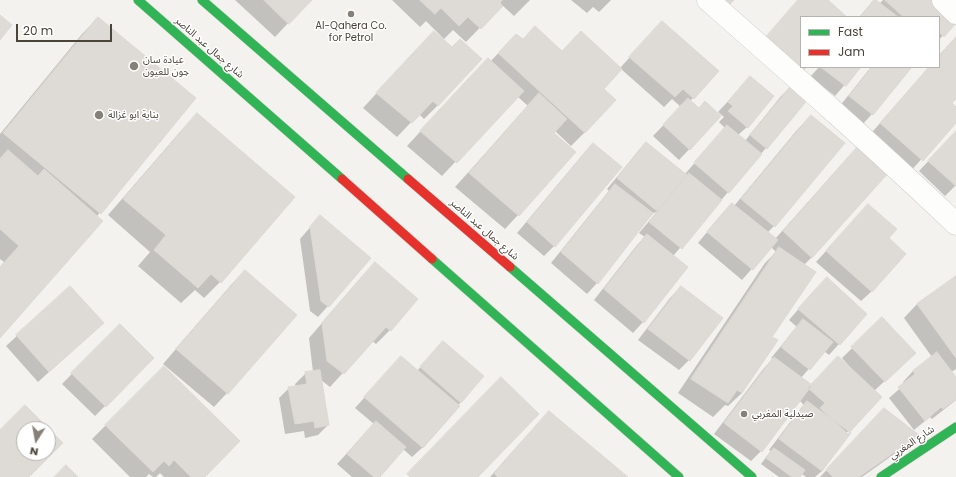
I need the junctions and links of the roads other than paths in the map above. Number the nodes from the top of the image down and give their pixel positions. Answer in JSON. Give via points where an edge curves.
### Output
{"nodes":[{"id":1,"x":138,"y":0,"type":"edge"},
{"id":2,"x":202,"y":0,"type":"edge"},
{"id":3,"x":708,"y":0,"type":"edge"},
{"id":4,"x":944,"y":0,"type":"edge"},
{"id":5,"x":956,"y":13,"type":"edge"},
{"id":6,"x":956,"y":224,"type":"edge"},
{"id":7,"x":956,"y":427,"type":"edge"},
{"id":8,"x":680,"y":477,"type":"edge"},
{"id":9,"x":752,"y":477,"type":"edge"},
{"id":10,"x":881,"y":477,"type":"edge"}],
"edges":[{"from":1,"to":8,"type":"main road","name":"شارع جمال عبد الناصر"},
{"from":2,"to":9,"type":"main road","name":"شارع جمال عبد الناصر"},
{"from":3,"to":6,"type":"street","via":[[847,122]]},
{"from":4,"to":5,"type":"street"},
{"from":7,"to":10,"type":"main road","name":"شارع المغربي"}]}
